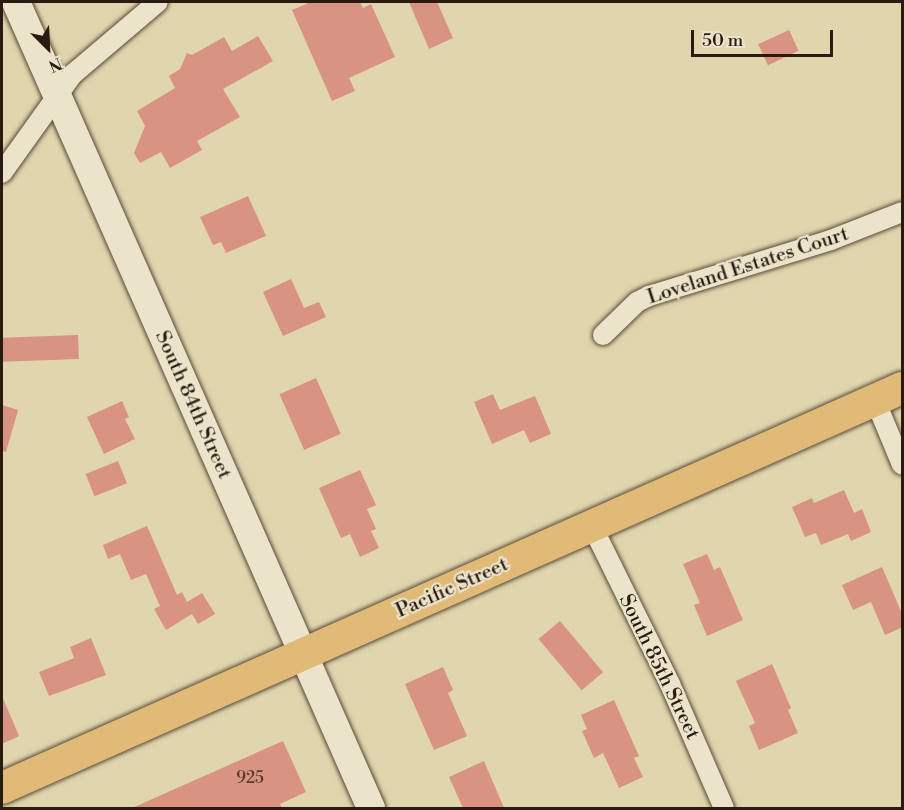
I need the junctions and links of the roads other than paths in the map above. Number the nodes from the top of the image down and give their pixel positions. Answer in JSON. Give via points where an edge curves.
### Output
{"nodes":[{"id":1,"x":16,"y":2,"type":"edge"},
{"id":2,"x":158,"y":2,"type":"edge"},
{"id":3,"x":57,"y":97,"type":"junction"},
{"id":4,"x":2,"y":173,"type":"edge"},
{"id":5,"x":903,"y":212,"type":"edge"},
{"id":6,"x":603,"y":335,"type":"dead end"},
{"id":7,"x":889,"y":394,"type":"edge"},
{"id":8,"x":903,"y":465,"type":"edge"},
{"id":9,"x":592,"y":526,"type":"junction"},
{"id":10,"x":302,"y":655,"type":"junction"},
{"id":11,"x":2,"y":788,"type":"edge"},
{"id":12,"x":371,"y":808,"type":"edge"},
{"id":13,"x":724,"y":808,"type":"edge"}],
"edges":[{"from":1,"to":3,"type":"main road","name":"South 84th Street"},
{"from":2,"to":3,"type":"street","via":[[73,74]]},
{"from":3,"to":4,"type":"street"},
{"from":3,"to":10,"type":"main road","name":"South 84th Street"},
{"from":5,"to":6,"type":"street","name":"Loveland Estates Court","via":[[831,240],[649,296],[637,302]]},
{"from":7,"to":8,"type":"street"},
{"from":7,"to":9,"type":"main road","name":"Pacific Street"},
{"from":9,"to":10,"type":"main road","name":"Pacific Street"},
{"from":9,"to":13,"type":"street","name":"South 85th Street","via":[[670,684]]},
{"from":10,"to":11,"type":"main road","name":"Pacific Street"},
{"from":10,"to":12,"type":"main road","name":"South 84th Street"}]}
